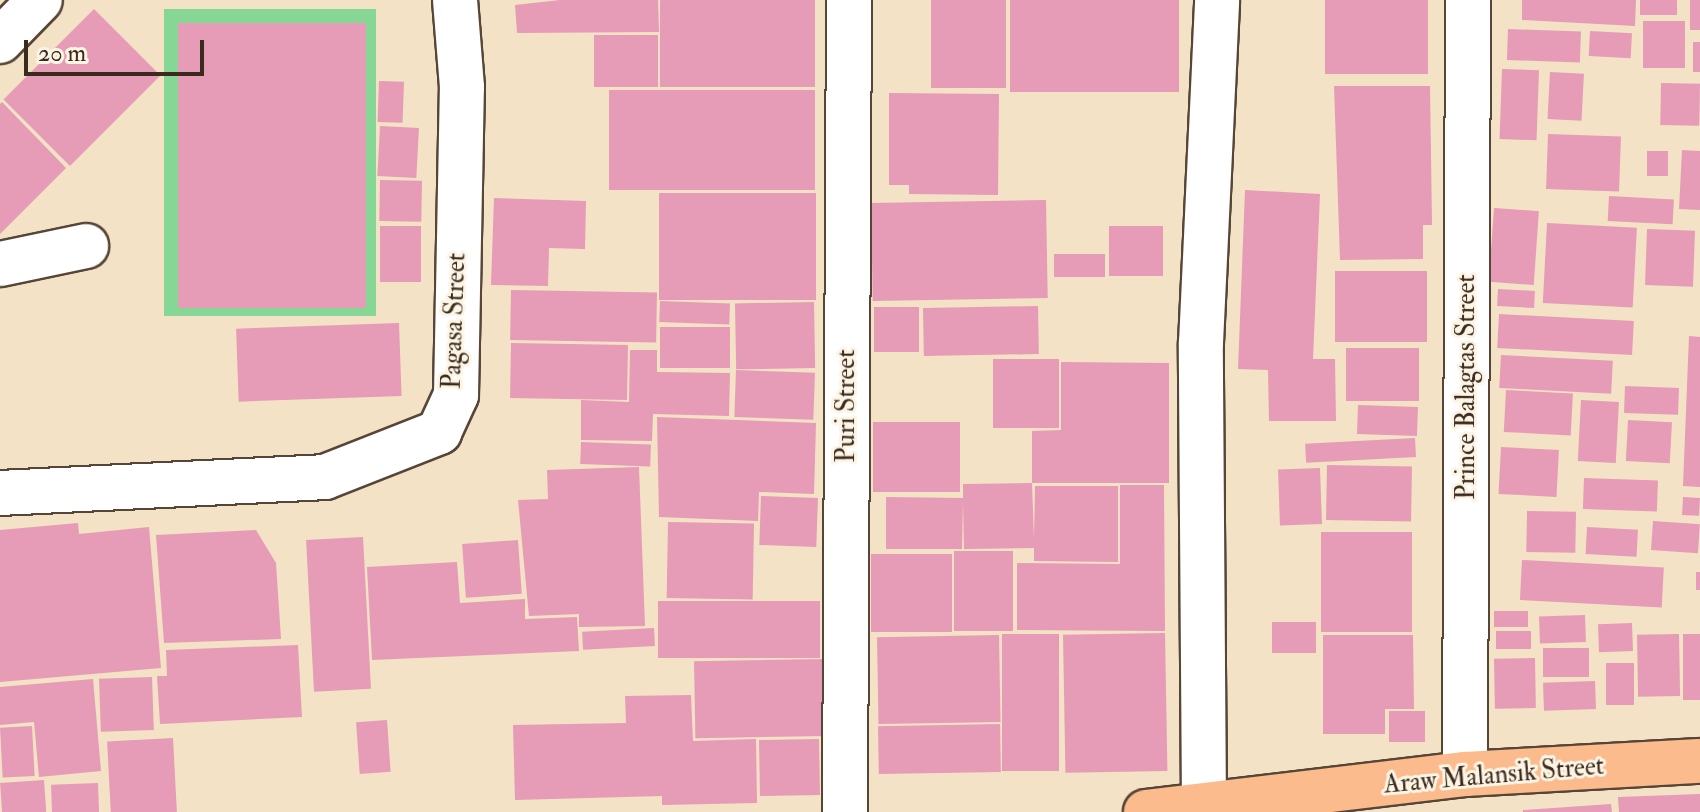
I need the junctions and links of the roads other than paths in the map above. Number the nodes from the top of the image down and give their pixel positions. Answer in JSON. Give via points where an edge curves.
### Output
{"nodes":[{"id":1,"x":40,"y":0,"type":"edge"},
{"id":2,"x":455,"y":0,"type":"edge"},
{"id":3,"x":849,"y":0,"type":"edge"},
{"id":4,"x":1217,"y":0,"type":"edge"},
{"id":5,"x":1468,"y":0,"type":"edge"},
{"id":6,"x":0,"y":41,"type":"edge"},
{"id":7,"x":86,"y":246,"type":"dead end"},
{"id":8,"x":0,"y":264,"type":"edge"},
{"id":9,"x":0,"y":493,"type":"edge"},
{"id":10,"x":1700,"y":761,"type":"edge"},
{"id":11,"x":1465,"y":774,"type":"junction"},
{"id":12,"x":1222,"y":806,"type":"junction"},
{"id":13,"x":845,"y":812,"type":"edge"},
{"id":14,"x":1146,"y":812,"type":"edge"}],
"edges":[{"from":1,"to":6,"type":"street"},
{"from":2,"to":9,"type":"street","name":"Pagasa Street","via":[[462,87],[456,395],[439,432],[325,477]]},
{"from":3,"to":13,"type":"street","name":"Puri Street"},
{"from":4,"to":12,"type":"street","via":[[1201,343]]},
{"from":5,"to":11,"type":"street","name":"Prince Balagtas Street"},
{"from":7,"to":8,"type":"street"},
{"from":10,"to":11,"type":"main road","name":"Araw Malansik Street"},
{"from":11,"to":12,"type":"main road","name":"Araw Malansik Street"},
{"from":12,"to":14,"type":"main road","name":"Araw Malansik Street"}]}
